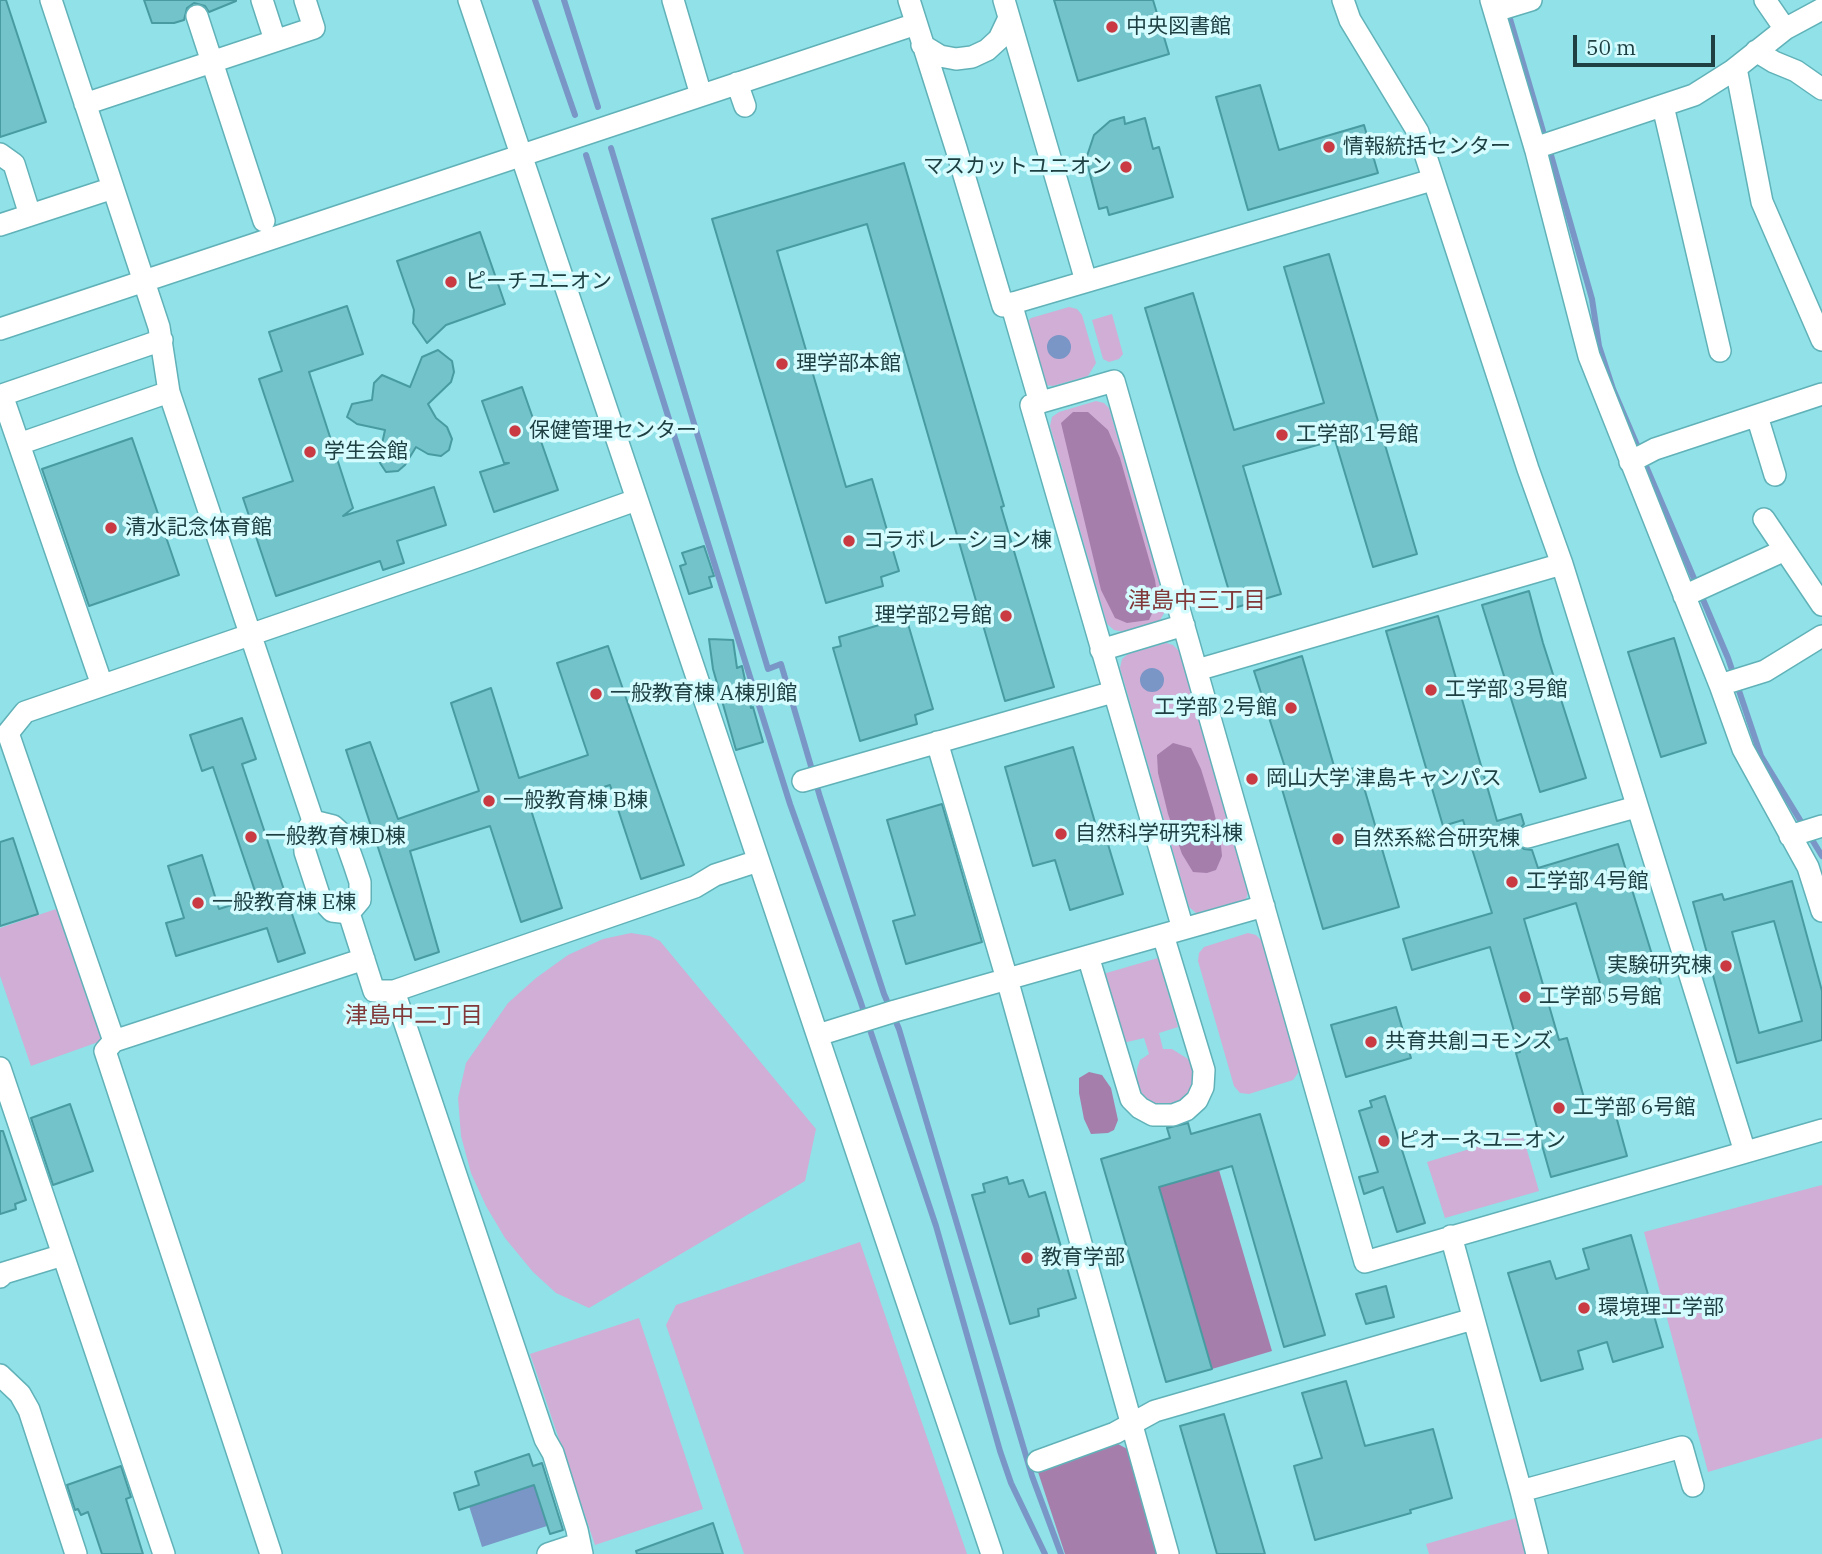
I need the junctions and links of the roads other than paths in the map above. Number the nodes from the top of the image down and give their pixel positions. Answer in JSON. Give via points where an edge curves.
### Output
{"nodes":[{"id":1,"x":51,"y":0,"type":"edge"},
{"id":2,"x":262,"y":0,"type":"edge"},
{"id":3,"x":305,"y":0,"type":"edge"},
{"id":4,"x":469,"y":0,"type":"edge"},
{"id":5,"x":673,"y":0,"type":"edge"},
{"id":6,"x":909,"y":0,"type":"edge"},
{"id":7,"x":1343,"y":0,"type":"edge"},
{"id":8,"x":1765,"y":0,"type":"edge"},
{"id":9,"x":1506,"y":5,"type":"edge"},
{"id":10,"x":1006,"y":9,"type":"edge"},
{"id":11,"x":1822,"y":9,"type":"edge"},
{"id":12,"x":197,"y":16,"type":"dead end"},
{"id":13,"x":916,"y":23,"type":"junction"},
{"id":14,"x":1785,"y":29,"type":"junction"},
{"id":15,"x":275,"y":40,"type":"junction"},
{"id":16,"x":922,"y":45,"type":"junction"},
{"id":17,"x":1756,"y":51,"type":"junction"},
{"id":18,"x":211,"y":63,"type":"junction"},
{"id":19,"x":1736,"y":68,"type":"junction"},
{"id":20,"x":737,"y":83,"type":"junction"},
{"id":21,"x":1822,"y":89,"type":"edge"},
{"id":22,"x":701,"y":95,"type":"junction"},
{"id":23,"x":85,"y":104,"type":"junction"},
{"id":24,"x":745,"y":106,"type":"dead end"},
{"id":25,"x":1663,"y":106,"type":"junction"},
{"id":26,"x":1535,"y":148,"type":"junction"},
{"id":27,"x":0,"y":154,"type":"edge"},
{"id":28,"x":521,"y":155,"type":"junction"},
{"id":29,"x":1432,"y":180,"type":"junction"},
{"id":30,"x":113,"y":188,"type":"junction"},
{"id":31,"x":30,"y":215,"type":"junction"},
{"id":32,"x":264,"y":221,"type":"dead end"},
{"id":33,"x":0,"y":225,"type":"edge"},
{"id":34,"x":144,"y":281,"type":"junction"},
{"id":35,"x":1086,"y":281,"type":"junction"},
{"id":36,"x":1011,"y":303,"type":"junction"},
{"id":37,"x":0,"y":329,"type":"edge"},
{"id":38,"x":162,"y":340,"type":"junction"},
{"id":39,"x":1822,"y":340,"type":"edge"},
{"id":40,"x":1720,"y":351,"type":"dead end"},
{"id":41,"x":169,"y":392,"type":"junction"},
{"id":42,"x":1822,"y":394,"type":"edge"},
{"id":43,"x":1040,"y":403,"type":"junction"},
{"id":44,"x":1757,"y":416,"type":"junction"},
{"id":45,"x":19,"y":444,"type":"junction"},
{"id":46,"x":1638,"y":457,"type":"junction"},
{"id":47,"x":1776,"y":475,"type":"dead end"},
{"id":48,"x":636,"y":500,"type":"junction"},
{"id":49,"x":1764,"y":519,"type":"dead end"},
{"id":50,"x":1785,"y":550,"type":"junction"},
{"id":51,"x":1562,"y":564,"type":"junction"},
{"id":52,"x":1694,"y":592,"type":"junction"},
{"id":53,"x":1822,"y":605,"type":"edge"},
{"id":54,"x":1184,"y":625,"type":"junction"},
{"id":55,"x":251,"y":635,"type":"junction"},
{"id":56,"x":1822,"y":636,"type":"edge"},
{"id":57,"x":1101,"y":650,"type":"junction"},
{"id":58,"x":1196,"y":670,"type":"junction"},
{"id":59,"x":1731,"y":682,"type":"junction"},
{"id":60,"x":102,"y":685,"type":"junction"},
{"id":61,"x":1113,"y":691,"type":"junction"},
{"id":62,"x":937,"y":742,"type":"junction"},
{"id":63,"x":811,"y":778,"type":"dead end"},
{"id":64,"x":1636,"y":807,"type":"junction"},
{"id":65,"x":313,"y":821,"type":"junction"},
{"id":66,"x":1806,"y":832,"type":"edge"},
{"id":67,"x":1528,"y":837,"type":"dead end"},
{"id":68,"x":758,"y":860,"type":"junction"},
{"id":69,"x":1264,"y":906,"type":"junction"},
{"id":70,"x":1822,"y":911,"type":"edge"},
{"id":71,"x":349,"y":913,"type":"junction"},
{"id":72,"x":1173,"y":932,"type":"junction"},
{"id":73,"x":1088,"y":956,"type":"junction"},
{"id":74,"x":364,"y":959,"type":"junction"},
{"id":75,"x":1007,"y":979,"type":"junction"},
{"id":76,"x":394,"y":991,"type":"junction"},
{"id":77,"x":818,"y":1035,"type":"junction"},
{"id":78,"x":114,"y":1041,"type":"junction"},
{"id":79,"x":0,"y":1068,"type":"edge"},
{"id":80,"x":1822,"y":1130,"type":"edge"},
{"id":81,"x":1745,"y":1152,"type":"junction"},
{"id":82,"x":1451,"y":1236,"type":"junction"},
{"id":83,"x":58,"y":1256,"type":"junction"},
{"id":84,"x":1,"y":1274,"type":"edge"},
{"id":85,"x":1473,"y":1319,"type":"junction"},
{"id":86,"x":0,"y":1375,"type":"edge"},
{"id":87,"x":1130,"y":1424,"type":"junction"},
{"id":88,"x":1038,"y":1461,"type":"dead end"},
{"id":89,"x":1693,"y":1486,"type":"dead end"},
{"id":90,"x":1521,"y":1491,"type":"junction"},
{"id":91,"x":580,"y":1549,"type":"edge"},
{"id":92,"x":71,"y":1553,"type":"edge"},
{"id":93,"x":163,"y":1554,"type":"edge"},
{"id":94,"x":271,"y":1554,"type":"edge"},
{"id":95,"x":548,"y":1554,"type":"edge"},
{"id":96,"x":992,"y":1554,"type":"edge"},
{"id":97,"x":1168,"y":1554,"type":"edge"},
{"id":98,"x":1537,"y":1554,"type":"edge"}],
"edges":[{"from":1,"to":23,"type":"street"},
{"from":2,"to":15,"type":"street"},
{"from":3,"to":15,"type":"street","via":[[314,28]]},
{"from":4,"to":28,"type":"street"},
{"from":5,"to":22,"type":"street"},
{"from":6,"to":13,"type":"street"},
{"from":7,"to":29,"type":"street","via":[[1350,20],[1418,132]]},
{"from":8,"to":14,"type":"street"},
{"from":9,"to":26,"type":"street"},
{"from":10,"to":16,"type":"street","via":[[999,39],[972,57],[940,56]]},
{"from":10,"to":35,"type":"street"},
{"from":11,"to":14,"type":"street"},
{"from":12,"to":18,"type":"street"},
{"from":13,"to":16,"type":"street"},
{"from":13,"to":20,"type":"street"},
{"from":14,"to":17,"type":"street"},
{"from":15,"to":18,"type":"street"},
{"from":16,"to":36,"type":"street","via":[[1003,306]]},
{"from":17,"to":19,"type":"street"},
{"from":17,"to":21,"type":"street"},
{"from":18,"to":23,"type":"street"},
{"from":18,"to":32,"type":"street"},
{"from":19,"to":25,"type":"street","via":[[1694,96]]},
{"from":19,"to":39,"type":"street","via":[[1762,202]]},
{"from":20,"to":22,"type":"street"},
{"from":20,"to":24,"type":"street"},
{"from":22,"to":28,"type":"street"},
{"from":23,"to":30,"type":"street"},
{"from":25,"to":26,"type":"street"},
{"from":25,"to":40,"type":"street"},
{"from":26,"to":46,"type":"street","via":[[1588,356]]},
{"from":27,"to":31,"type":"street","via":[[14,164]]},
{"from":28,"to":34,"type":"street"},
{"from":28,"to":48,"type":"street"},
{"from":29,"to":35,"type":"street"},
{"from":29,"to":51,"type":"street"},
{"from":30,"to":31,"type":"street"},
{"from":30,"to":34,"type":"street"},
{"from":31,"to":33,"type":"street"},
{"from":34,"to":37,"type":"street"},
{"from":34,"to":38,"type":"street"},
{"from":35,"to":36,"type":"street"},
{"from":36,"to":43,"type":"street"},
{"from":38,"to":41,"type":"street"},
{"from":38,"to":45,"type":"street","via":[[2,395]]},
{"from":41,"to":45,"type":"street"},
{"from":41,"to":55,"type":"street"},
{"from":42,"to":44,"type":"street"},
{"from":43,"to":54,"type":"street","via":[[1114,381]]},
{"from":43,"to":57,"type":"street","via":[[1031,405]]},
{"from":44,"to":46,"type":"street"},
{"from":44,"to":47,"type":"street"},
{"from":45,"to":60,"type":"street"},
{"from":46,"to":52,"type":"street"},
{"from":48,"to":55,"type":"street"},
{"from":48,"to":68,"type":"street"},
{"from":49,"to":50,"type":"street"},
{"from":50,"to":52,"type":"street"},
{"from":50,"to":53,"type":"street"},
{"from":51,"to":58,"type":"street"},
{"from":51,"to":64,"type":"street"},
{"from":52,"to":59,"type":"street"},
{"from":54,"to":57,"type":"street"},
{"from":54,"to":58,"type":"street"},
{"from":55,"to":60,"type":"street"},
{"from":55,"to":65,"type":"street"},
{"from":56,"to":59,"type":"street","via":[[1765,671]]},
{"from":57,"to":61,"type":"street"},
{"from":58,"to":69,"type":"street"},
{"from":59,"to":66,"type":"street","via":[[1743,748]]},
{"from":60,"to":78,"type":"street","via":[[25,712],[8,733]]},
{"from":61,"to":62,"type":"street"},
{"from":61,"to":72,"type":"street"},
{"from":62,"to":63,"type":"street"},
{"from":62,"to":75,"type":"street"},
{"from":64,"to":67,"type":"street"},
{"from":64,"to":81,"type":"street"},
{"from":65,"to":71,"type":"street","via":[[304,835],[305,852],[320,898],[331,911]]},
{"from":65,"to":71,"type":"street","via":[[333,826],[344,836],[359,882],[360,900]]},
{"from":66,"to":70,"type":"street","via":[[1808,867]]},
{"from":68,"to":76,"type":"street","via":[[695,887]]},
{"from":68,"to":77,"type":"street"},
{"from":69,"to":72,"type":"street"},
{"from":69,"to":82,"type":"street","via":[[1365,1262]]},
{"from":71,"to":74,"type":"street"},
{"from":72,"to":73,"type":"street"},
{"from":72,"to":73,"type":"street","via":[[1204,1070],[1197,1100],[1173,1115],[1146,1112],[1127,1091]]},
{"from":73,"to":75,"type":"street"},
{"from":74,"to":76,"type":"street","via":[[374,991]]},
{"from":74,"to":78,"type":"street"},
{"from":75,"to":77,"type":"street"},
{"from":75,"to":87,"type":"street"},
{"from":76,"to":91,"type":"street","via":[[553,1453]]},
{"from":77,"to":96,"type":"street"},
{"from":78,"to":94,"type":"street","via":[[105,1051]]},
{"from":79,"to":83,"type":"street"},
{"from":80,"to":81,"type":"street"},
{"from":81,"to":82,"type":"street"},
{"from":82,"to":85,"type":"street"},
{"from":83,"to":84,"type":"street"},
{"from":83,"to":93,"type":"street"},
{"from":85,"to":87,"type":"street","via":[[1155,1412]]},
{"from":85,"to":90,"type":"street"},
{"from":86,"to":92,"type":"street","via":[[29,1410]]},
{"from":87,"to":88,"type":"street"},
{"from":87,"to":97,"type":"street"},
{"from":89,"to":90,"type":"street","via":[[1682,1447]]},
{"from":90,"to":98,"type":"street"},
{"from":91,"to":95,"type":"street"}]}
